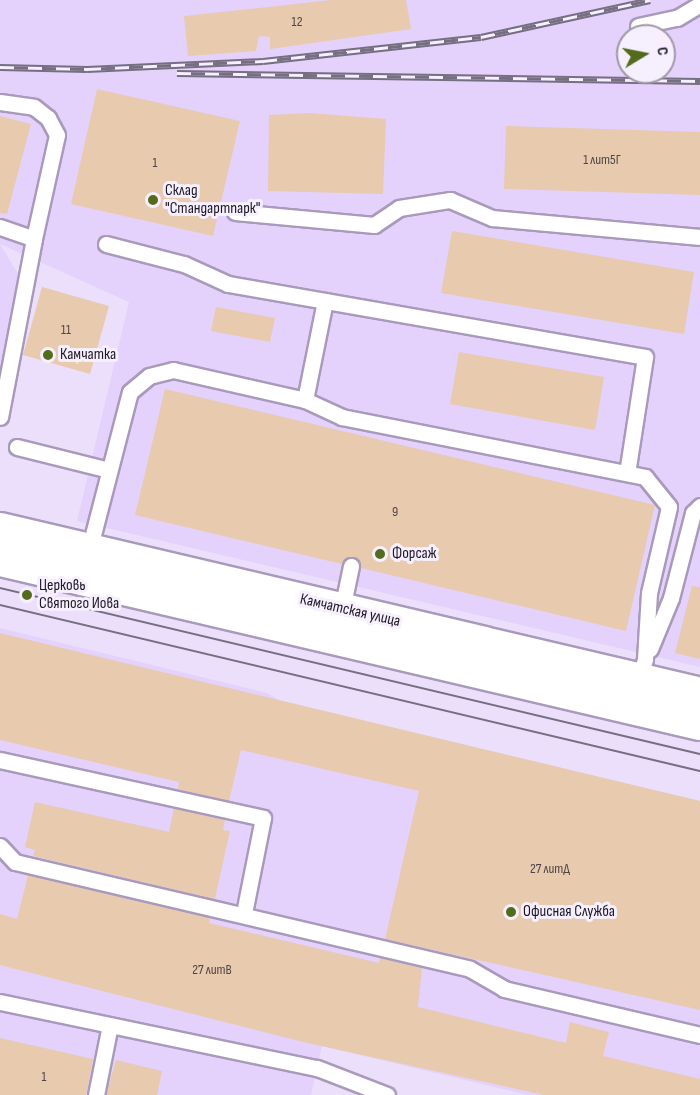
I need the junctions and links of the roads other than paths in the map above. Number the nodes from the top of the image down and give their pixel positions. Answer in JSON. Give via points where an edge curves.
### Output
{"nodes":[{"id":1,"x":700,"y":4,"type":"edge"},
{"id":2,"x":648,"y":24,"type":"edge"},
{"id":3,"x":0,"y":102,"type":"edge"},
{"id":4,"x":235,"y":212,"type":"dead end"},
{"id":5,"x":0,"y":227,"type":"edge"},
{"id":6,"x":700,"y":237,"type":"edge"},
{"id":7,"x":34,"y":239,"type":"junction"},
{"id":8,"x":106,"y":244,"type":"dead end"},
{"id":9,"x":325,"y":301,"type":"junction"},
{"id":10,"x":305,"y":400,"type":"junction"},
{"id":11,"x":0,"y":417,"type":"edge"},
{"id":12,"x":17,"y":447,"type":"dead end"},
{"id":13,"x":109,"y":470,"type":"junction"},
{"id":14,"x":627,"y":473,"type":"junction"},
{"id":15,"x":700,"y":506,"type":"edge"},
{"id":16,"x":0,"y":529,"type":"edge"},
{"id":17,"x":0,"y":559,"type":"edge"},
{"id":18,"x":86,"y":564,"type":"junction"},
{"id":19,"x":351,"y":566,"type":"dead end"},
{"id":20,"x":342,"y":609,"type":"junction"},
{"id":21,"x":639,"y":682,"type":"junction"},
{"id":22,"x":700,"y":694,"type":"edge"},
{"id":23,"x":700,"y":723,"type":"edge"},
{"id":24,"x":0,"y":760,"type":"edge"},
{"id":25,"x":0,"y":846,"type":"edge"},
{"id":26,"x":244,"y":913,"type":"junction"},
{"id":27,"x":0,"y":1002,"type":"edge"},
{"id":28,"x":110,"y":1025,"type":"junction"},
{"id":29,"x":700,"y":1035,"type":"edge"},
{"id":30,"x":96,"y":1095,"type":"edge"},
{"id":31,"x":387,"y":1095,"type":"edge"}],
"edges":[{"from":1,"to":2,"type":"lane","via":[[677,18]]},
{"from":3,"to":7,"type":"lane","via":[[34,107],[48,118],[57,135]]},
{"from":4,"to":6,"type":"lane","via":[[374,225],[399,208],[450,200],[492,218]]},
{"from":5,"to":7,"type":"lane"},
{"from":7,"to":11,"type":"lane"},
{"from":8,"to":9,"type":"lane","via":[[184,264],[228,284]]},
{"from":9,"to":10,"type":"lane"},
{"from":9,"to":14,"type":"lane","via":[[645,357]]},
{"from":10,"to":13,"type":"lane","via":[[173,370],[149,376],[130,392]]},
{"from":10,"to":14,"type":"lane","via":[[342,417]]},
{"from":12,"to":13,"type":"lane"},
{"from":13,"to":18,"type":"lane"},
{"from":14,"to":21,"type":"lane","via":[[645,477],[669,507],[649,593]]},
{"from":15,"to":21,"type":"lane","via":[[693,513],[671,598]]},
{"from":16,"to":18,"type":"main road","name":"Камчатская улица"},
{"from":17,"to":18,"type":"main road","name":"Камчатская улица"},
{"from":18,"to":20,"type":"main road","name":"Камчатская улица"},
{"from":18,"to":21,"type":"main road","name":"Камчатская улица"},
{"from":19,"to":20,"type":"lane"},
{"from":20,"to":21,"type":"main road","name":"Камчатская улица"},
{"from":21,"to":22,"type":"main road","name":"Камчатская улица"},
{"from":21,"to":23,"type":"main road","name":"Камчатская улица"},
{"from":24,"to":26,"type":"lane","via":[[262,818]]},
{"from":25,"to":26,"type":"lane","via":[[15,862]]},
{"from":26,"to":29,"type":"lane","via":[[470,969],[504,988]]},
{"from":27,"to":28,"type":"lane"},
{"from":28,"to":30,"type":"lane"},
{"from":28,"to":31,"type":"lane","via":[[317,1068]]}]}
